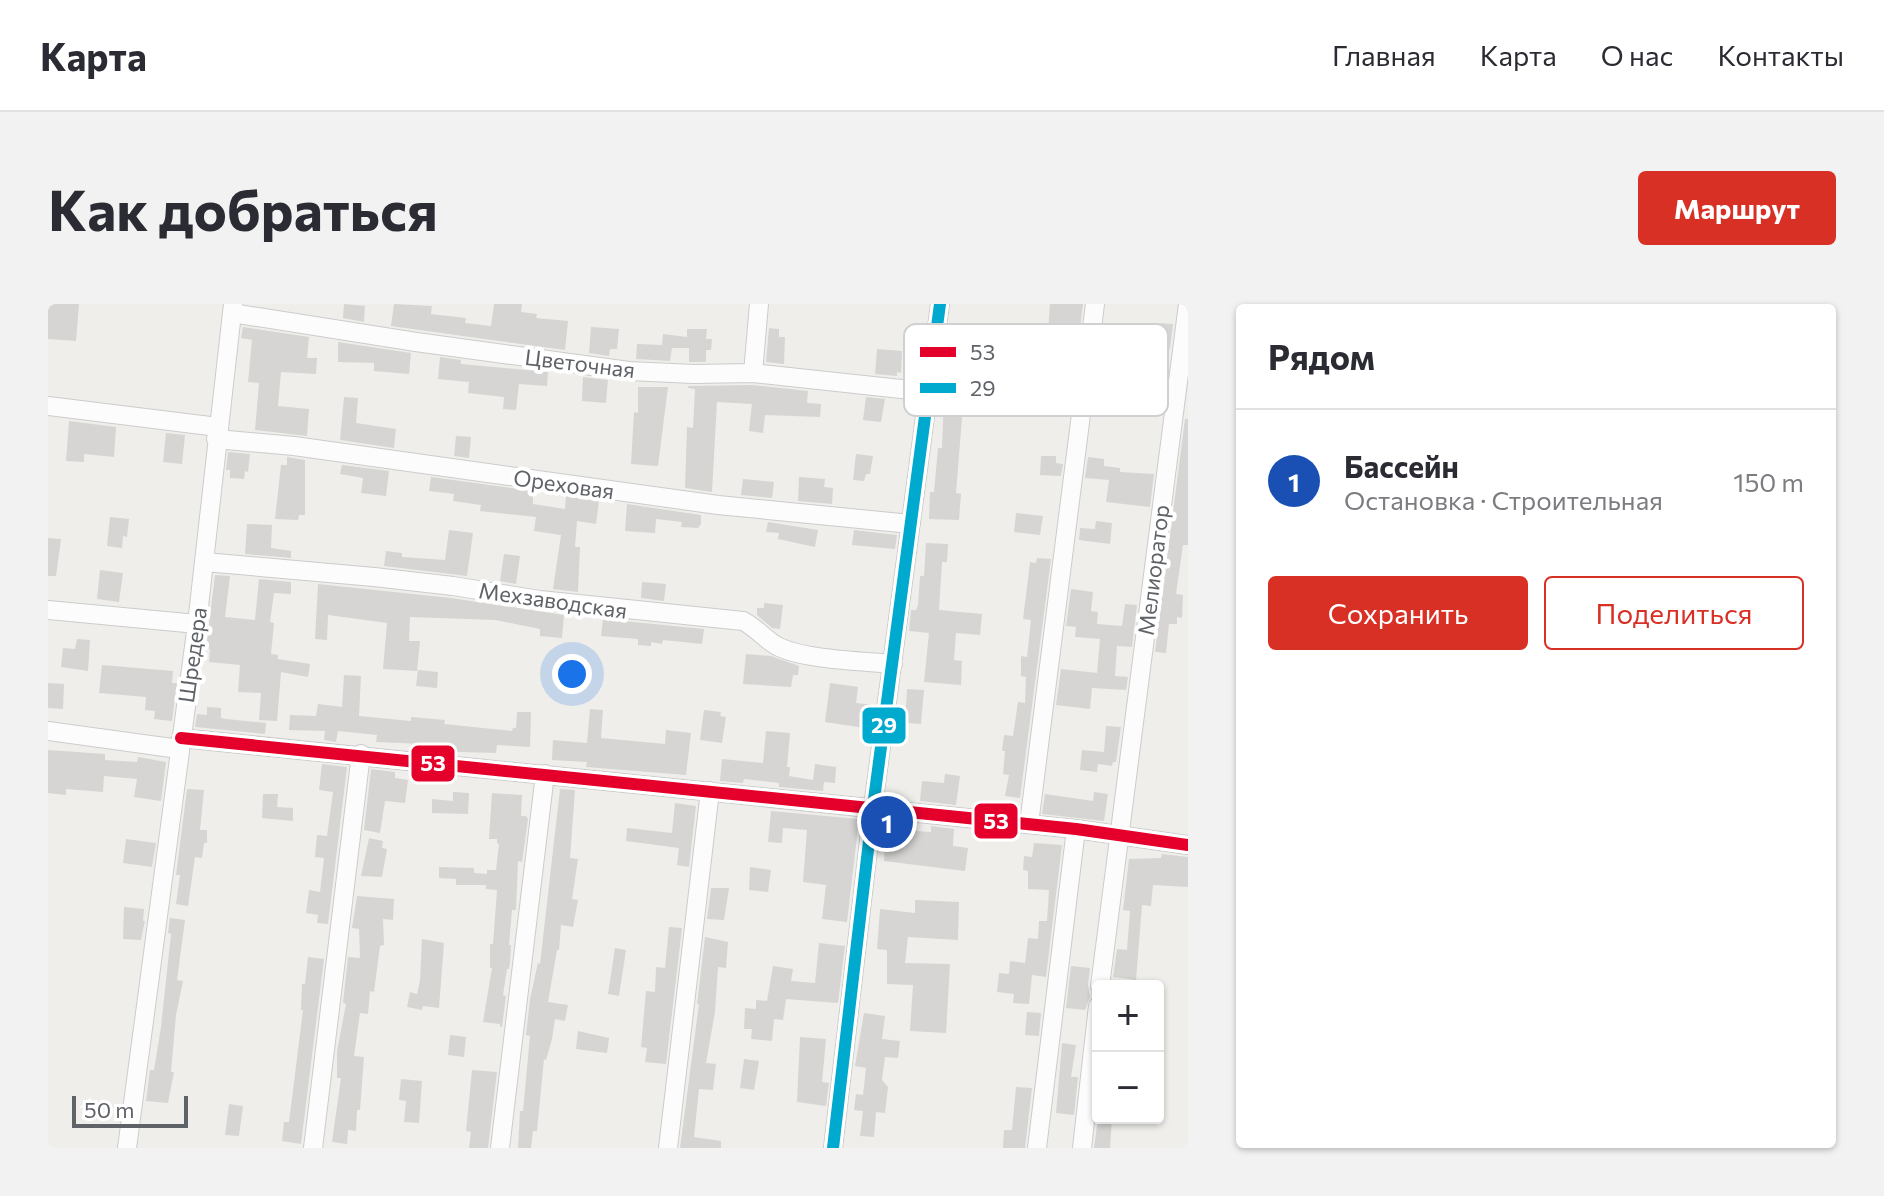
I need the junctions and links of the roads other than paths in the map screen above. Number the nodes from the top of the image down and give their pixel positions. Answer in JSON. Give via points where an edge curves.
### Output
{"nodes":[{"id":1,"x":759,"y":304,"type":"edge"},
{"id":2,"x":940,"y":304,"type":"edge"},
{"id":3,"x":1095,"y":304,"type":"edge"},
{"id":4,"x":1188,"y":304,"type":"edge"},
{"id":5,"x":233,"y":309,"type":"edge"},
{"id":6,"x":938,"y":324,"type":"edge"},
{"id":7,"x":1092,"y":324,"type":"edge"},
{"id":8,"x":753,"y":373,"type":"junction"},
{"id":9,"x":904,"y":389,"type":"edge"},
{"id":10,"x":48,"y":406,"type":"edge"},
{"id":11,"x":926,"y":416,"type":"edge"},
{"id":12,"x":1081,"y":416,"type":"edge"},
{"id":13,"x":217,"y":433,"type":"junction"},
{"id":14,"x":911,"y":524,"type":"junction"},
{"id":15,"x":205,"y":562,"type":"junction"},
{"id":16,"x":48,"y":610,"type":"edge"},
{"id":17,"x":197,"y":624,"type":"junction"},
{"id":18,"x":893,"y":664,"type":"junction"},
{"id":19,"x":48,"y":731,"type":"edge"},
{"id":20,"x":180,"y":744,"type":"junction"},
{"id":21,"x":361,"y":754,"type":"junction"},
{"id":22,"x":545,"y":774,"type":"junction"},
{"id":23,"x":710,"y":791,"type":"junction"},
{"id":24,"x":873,"y":807,"type":"junction"},
{"id":25,"x":1029,"y":824,"type":"junction"},
{"id":26,"x":1076,"y":829,"type":"junction"},
{"id":27,"x":1119,"y":836,"type":"junction"},
{"id":28,"x":1188,"y":845,"type":"edge"},
{"id":29,"x":1101,"y":980,"type":"edge"},
{"id":30,"x":1093,"y":1052,"type":"edge"},
{"id":31,"x":127,"y":1148,"type":"edge"},
{"id":32,"x":313,"y":1148,"type":"edge"},
{"id":33,"x":500,"y":1148,"type":"edge"},
{"id":34,"x":668,"y":1148,"type":"edge"},
{"id":35,"x":833,"y":1148,"type":"edge"},
{"id":36,"x":1037,"y":1148,"type":"edge"},
{"id":37,"x":1082,"y":1148,"type":"edge"}],
"edges":[{"from":1,"to":8,"type":"street"},
{"from":2,"to":6,"type":"street"},
{"from":3,"to":7,"type":"street"},
{"from":4,"to":27,"type":"street","name":"Мелиоратор"},
{"from":5,"to":8,"type":"street","name":"Цветочная","via":[[416,342],[629,371]]},
{"from":5,"to":13,"type":"street","name":"Шредера"},
{"from":8,"to":9,"type":"street","name":"Цветочная"},
{"from":10,"to":13,"type":"street","name":"Ореховая"},
{"from":11,"to":14,"type":"street"},
{"from":12,"to":25,"type":"street"},
{"from":13,"to":14,"type":"street","name":"Ореховая","via":[[718,505]]},
{"from":13,"to":15,"type":"street","name":"Шредера"},
{"from":14,"to":18,"type":"street"},
{"from":15,"to":17,"type":"street","name":"Шредера"},
{"from":15,"to":18,"type":"street","name":"Мехзаводская","via":[[743,621],[791,651]]},
{"from":16,"to":17,"type":"street"},
{"from":17,"to":20,"type":"street","name":"Шредера"},
{"from":18,"to":24,"type":"street"},
{"from":19,"to":20,"type":"street"},
{"from":20,"to":21,"type":"street"},
{"from":20,"to":31,"type":"street","name":"Шредера"},
{"from":21,"to":22,"type":"street"},
{"from":21,"to":32,"type":"street"},
{"from":22,"to":23,"type":"street"},
{"from":22,"to":33,"type":"street"},
{"from":23,"to":24,"type":"street"},
{"from":23,"to":34,"type":"street"},
{"from":24,"to":25,"type":"street"},
{"from":24,"to":35,"type":"street"},
{"from":25,"to":26,"type":"street"},
{"from":26,"to":27,"type":"street"},
{"from":26,"to":36,"type":"street"},
{"from":27,"to":28,"type":"street"},
{"from":27,"to":29,"type":"street","name":"Мелиоратор"},
{"from":30,"to":37,"type":"street"}]}
